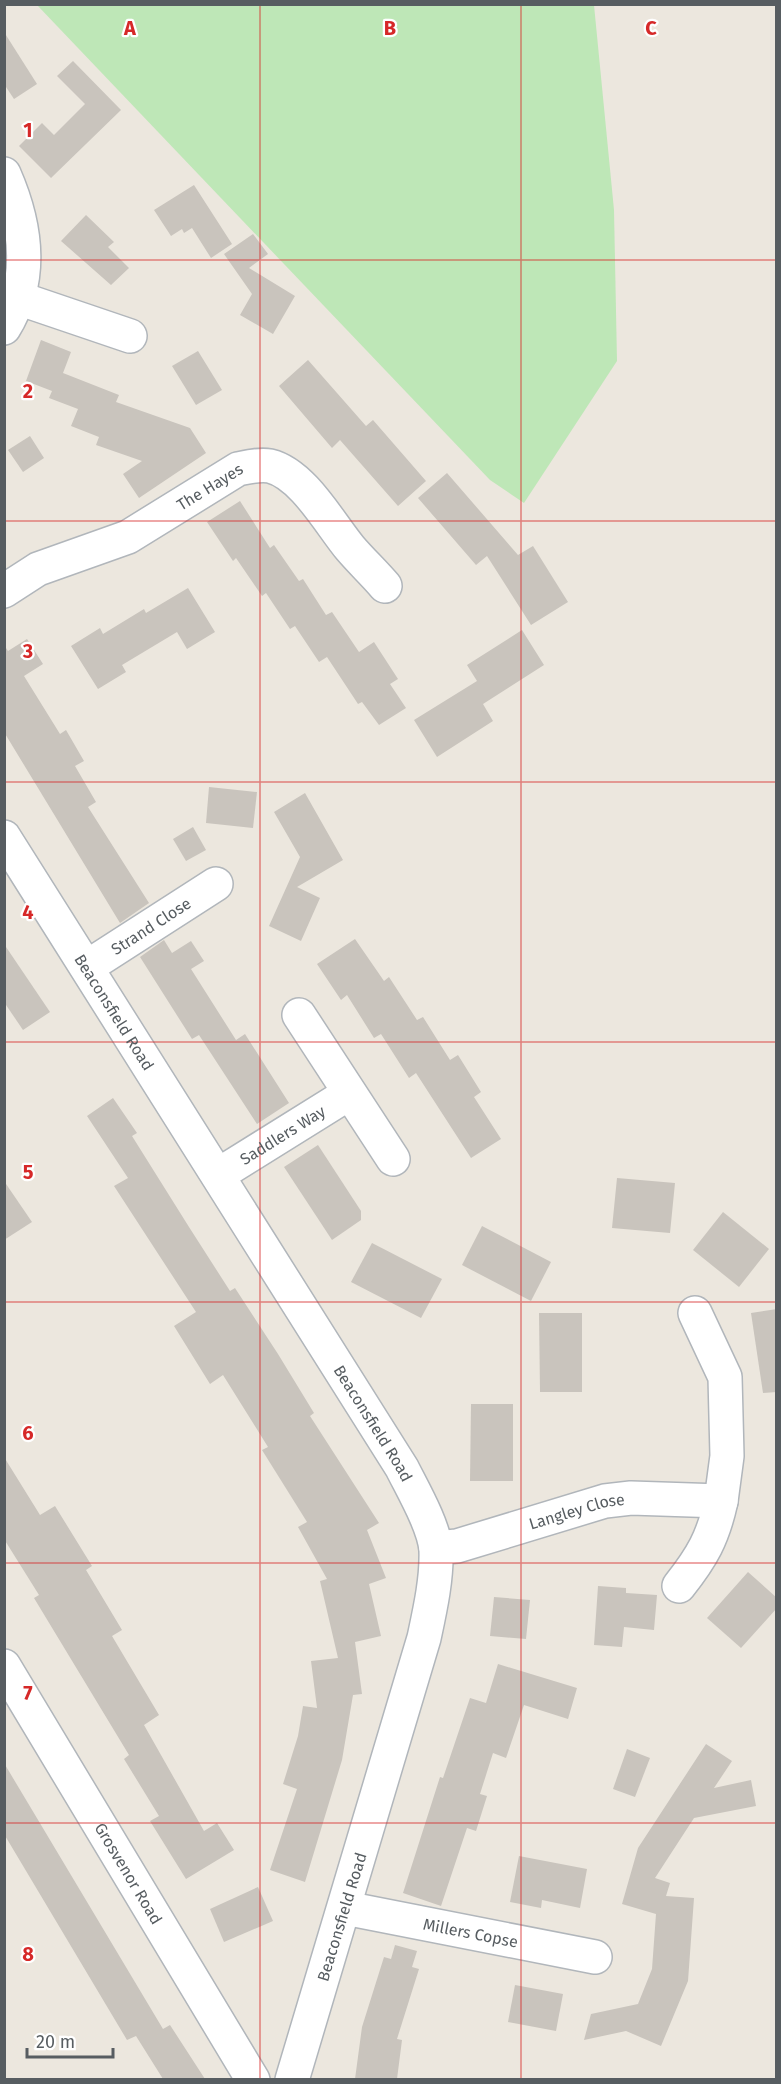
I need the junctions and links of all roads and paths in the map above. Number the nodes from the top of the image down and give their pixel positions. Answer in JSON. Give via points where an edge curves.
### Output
{"nodes":[{"id":1,"x":4,"y":174,"type":"edge"},
{"id":2,"x":18,"y":298,"type":"junction"},
{"id":3,"x":4,"y":328,"type":"edge"},
{"id":4,"x":130,"y":336,"type":"dead end"},
{"id":5,"x":385,"y":586,"type":"dead end"},
{"id":6,"x":4,"y":591,"type":"edge"},
{"id":7,"x":4,"y":837,"type":"edge"},
{"id":8,"x":216,"y":884,"type":"dead end"},
{"id":9,"x":87,"y":967,"type":"junction"},
{"id":10,"x":299,"y":1015,"type":"dead end"},
{"id":11,"x":348,"y":1094,"type":"junction"},
{"id":12,"x":393,"y":1159,"type":"dead end"},
{"id":13,"x":218,"y":1175,"type":"junction"},
{"id":14,"x":695,"y":1313,"type":"dead end"},
{"id":15,"x":721,"y":1501,"type":"junction"},
{"id":16,"x":436,"y":1548,"type":"junction"},
{"id":17,"x":679,"y":1586,"type":"dead end"},
{"id":18,"x":4,"y":1666,"type":"edge"},
{"id":19,"x":345,"y":1908,"type":"junction"},
{"id":20,"x":595,"y":1957,"type":"dead end"},
{"id":21,"x":254,"y":2079,"type":"edge"},
{"id":22,"x":292,"y":2079,"type":"edge"}],
"edges":[{"from":1,"to":2,"type":"street","via":[[24,231],[24,265]]},
{"from":2,"to":3,"type":"street"},
{"from":2,"to":4,"type":"street"},
{"from":5,"to":6,"type":"street","name":"The Hayes","via":[[310,495],[271,466],[254,466],[238,469],[128,537],[38,569]]},
{"from":7,"to":9,"type":"street","name":"Beaconsfield Road"},
{"from":8,"to":9,"type":"street","name":"Strand Close"},
{"from":9,"to":13,"type":"street","name":"Beaconsfield Road"},
{"from":10,"to":11,"type":"street"},
{"from":11,"to":12,"type":"street"},
{"from":11,"to":13,"type":"street","name":"Saddlers Way"},
{"from":13,"to":16,"type":"street","name":"Beaconsfield Road","via":[[402,1468]]},
{"from":14,"to":15,"type":"street","via":[[725,1377],[727,1456]]},
{"from":15,"to":16,"type":"street","name":"Langley Close","via":[[605,1501],[457,1546]]},
{"from":15,"to":17,"type":"street","via":[[716,1528],[703,1555]]},
{"from":16,"to":19,"type":"street","name":"Beaconsfield Road","via":[[433,1594],[424,1638]]},
{"from":18,"to":21,"type":"street","name":"Grosvenor Road"},
{"from":19,"to":20,"type":"street","name":"Millers Copse"},
{"from":19,"to":22,"type":"street","name":"Beaconsfield Road"}]}
